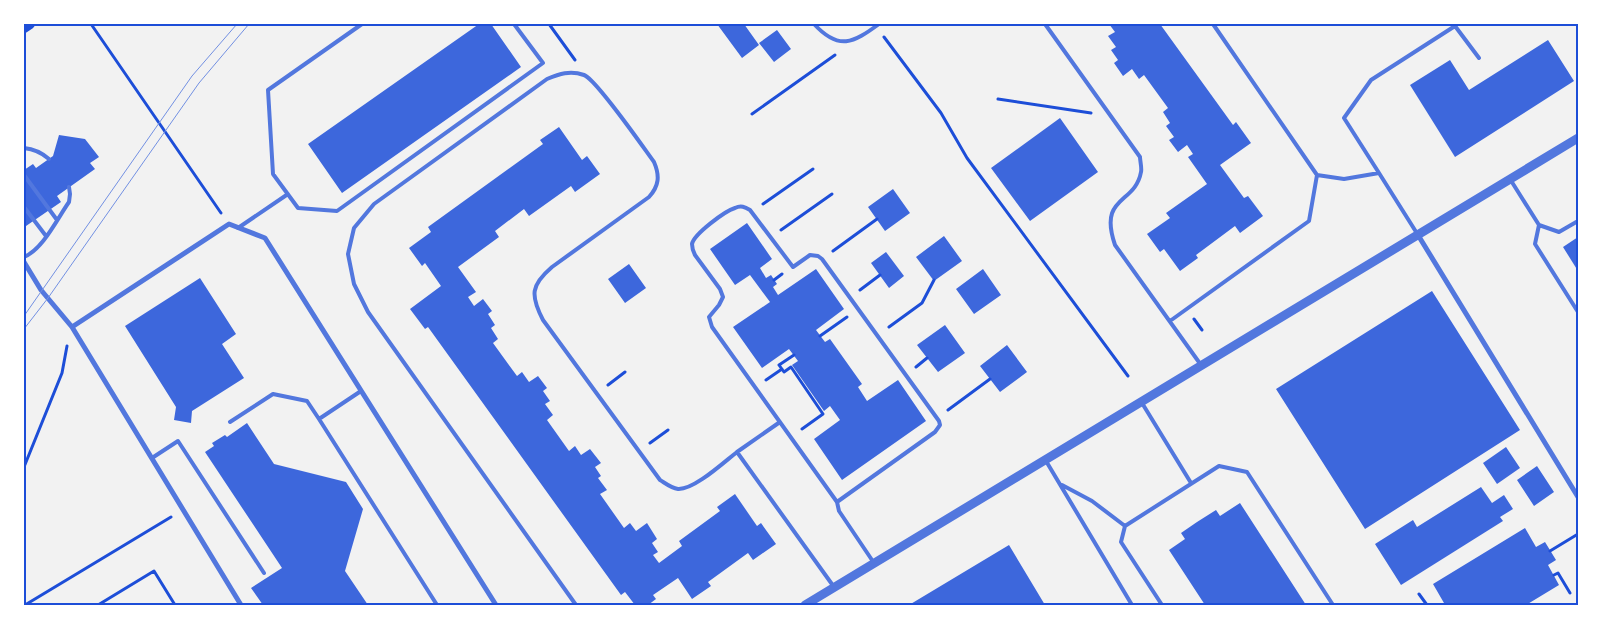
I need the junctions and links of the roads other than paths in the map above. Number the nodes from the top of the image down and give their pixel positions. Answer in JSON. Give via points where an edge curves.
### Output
{"nodes":[{"id":1,"x":30,"y":24,"type":"edge"},
{"id":2,"x":362,"y":24,"type":"edge"},
{"id":3,"x":514,"y":24,"type":"edge"},
{"id":4,"x":814,"y":24,"type":"edge"},
{"id":5,"x":1045,"y":24,"type":"edge"},
{"id":6,"x":1213,"y":24,"type":"edge"},
{"id":7,"x":878,"y":25,"type":"edge"},
{"id":8,"x":24,"y":28,"type":"edge"},
{"id":9,"x":1479,"y":58,"type":"dead end"},
{"id":10,"x":1578,"y":138,"type":"edge"},
{"id":11,"x":24,"y":148,"type":"edge"},
{"id":12,"x":49,"y":159,"type":"dead end"},
{"id":13,"x":1379,"y":173,"type":"junction"},
{"id":14,"x":24,"y":174,"type":"edge"},
{"id":15,"x":1317,"y":175,"type":"junction"},
{"id":16,"x":1510,"y":179,"type":"junction"},
{"id":17,"x":69,"y":187,"type":"dead end"},
{"id":18,"x":288,"y":194,"type":"junction"},
{"id":19,"x":24,"y":207,"type":"edge"},
{"id":20,"x":57,"y":220,"type":"junction"},
{"id":21,"x":1578,"y":220,"type":"edge"},
{"id":22,"x":1540,"y":225,"type":"junction"},
{"id":23,"x":238,"y":228,"type":"junction"},
{"id":24,"x":1418,"y":235,"type":"junction"},
{"id":25,"x":46,"y":236,"type":"junction"},
{"id":26,"x":24,"y":256,"type":"edge"},
{"id":27,"x":24,"y":262,"type":"edge"},
{"id":28,"x":1578,"y":312,"type":"edge"},
{"id":29,"x":1170,"y":321,"type":"junction"},
{"id":30,"x":72,"y":328,"type":"junction"},
{"id":31,"x":1201,"y":365,"type":"junction"},
{"id":32,"x":362,"y":392,"type":"junction"},
{"id":33,"x":1140,"y":401,"type":"junction"},
{"id":34,"x":319,"y":419,"type":"junction"},
{"id":35,"x":230,"y":422,"type":"dead end"},
{"id":36,"x":780,"y":422,"type":"junction"},
{"id":37,"x":737,"y":452,"type":"junction"},
{"id":38,"x":152,"y":458,"type":"junction"},
{"id":39,"x":1045,"y":459,"type":"junction"},
{"id":40,"x":1191,"y":483,"type":"junction"},
{"id":41,"x":1060,"y":484,"type":"junction"},
{"id":42,"x":1578,"y":497,"type":"edge"},
{"id":43,"x":837,"y":502,"type":"junction"},
{"id":44,"x":1125,"y":526,"type":"junction"},
{"id":45,"x":874,"y":563,"type":"junction"},
{"id":46,"x":264,"y":573,"type":"dead end"},
{"id":47,"x":834,"y":587,"type":"junction"},
{"id":48,"x":242,"y":605,"type":"edge"},
{"id":49,"x":438,"y":605,"type":"edge"},
{"id":50,"x":496,"y":605,"type":"edge"},
{"id":51,"x":576,"y":605,"type":"edge"},
{"id":52,"x":805,"y":605,"type":"edge"},
{"id":53,"x":1132,"y":605,"type":"edge"},
{"id":54,"x":1162,"y":605,"type":"edge"},
{"id":55,"x":1333,"y":605,"type":"edge"}],
"edges":[{"from":1,"to":8,"type":"main road"},
{"from":2,"to":18,"type":"lane","via":[[268,90],[273,174]]},
{"from":3,"to":18,"type":"lane","via":[[543,63],[338,211],[298,208]]},
{"from":4,"to":7,"type":"lane","via":[[825,35],[839,41],[854,41]]},
{"from":5,"to":29,"type":"lane","via":[[1140,157],[1141,172],[1136,186],[1114,209],[1111,233],[1115,245]]},
{"from":6,"to":15,"type":"lane"},
{"from":9,"to":13,"type":"lane","via":[[1455,26],[1371,80],[1344,118]]},
{"from":10,"to":16,"type":"street"},
{"from":11,"to":12,"type":"lane","via":[[42,152]]},
{"from":13,"to":15,"type":"lane","via":[[1344,179]]},
{"from":13,"to":24,"type":"lane"},
{"from":14,"to":20,"type":"lane"},
{"from":15,"to":29,"type":"lane","via":[[1309,221]]},
{"from":16,"to":22,"type":"lane"},
{"from":16,"to":24,"type":"street"},
{"from":17,"to":20,"type":"lane","via":[[68,202]]},
{"from":18,"to":23,"type":"lane"},
{"from":19,"to":25,"type":"lane"},
{"from":20,"to":25,"type":"lane"},
{"from":21,"to":22,"type":"lane","via":[[1560,232]]},
{"from":22,"to":28,"type":"lane","via":[[1535,244]]},
{"from":23,"to":30,"type":"street","via":[[229,224]]},
{"from":23,"to":32,"type":"street","via":[[264,238]]},
{"from":24,"to":31,"type":"street"},
{"from":24,"to":42,"type":"street"},
{"from":25,"to":26,"type":"lane","via":[[32,253]]},
{"from":27,"to":30,"type":"street","via":[[41,290]]},
{"from":29,"to":31,"type":"lane"},
{"from":30,"to":38,"type":"street"},
{"from":31,"to":33,"type":"street"},
{"from":32,"to":34,"type":"lane"},
{"from":32,"to":50,"type":"street"},
{"from":33,"to":39,"type":"street"},
{"from":33,"to":40,"type":"lane"},
{"from":34,"to":35,"type":"lane","via":[[307,401],[273,394]]},
{"from":34,"to":49,"type":"lane"},
{"from":36,"to":37,"type":"lane"},
{"from":36,"to":43,"type":"lane"},
{"from":36,"to":43,"type":"lane","via":[[712,327],[709,317],[723,297],[692,249],[694,238],[699,233],[735,207],[743,206],[753,212],[793,266],[810,255],[822,259],[938,418],[940,425],[935,432]]},
{"from":37,"to":47,"type":"lane"},
{"from":37,"to":51,"type":"lane","via":[[687,487],[677,489],[668,486],[660,480],[543,320],[535,304],[535,290],[540,278],[649,197],[659,180],[654,162],[586,76],[574,72],[560,73],[547,79],[374,204],[354,228],[348,254],[354,284],[368,312]]},
{"from":38,"to":46,"type":"lane","via":[[178,441]]},
{"from":38,"to":48,"type":"street"},
{"from":39,"to":41,"type":"lane"},
{"from":39,"to":45,"type":"street"},
{"from":40,"to":44,"type":"lane"},
{"from":40,"to":55,"type":"lane","via":[[1219,466],[1247,472]]},
{"from":41,"to":44,"type":"lane","via":[[1092,501]]},
{"from":41,"to":53,"type":"lane"},
{"from":43,"to":45,"type":"lane"},
{"from":44,"to":54,"type":"lane","via":[[1121,542]]},
{"from":45,"to":47,"type":"street"},
{"from":47,"to":52,"type":"street"}]}
